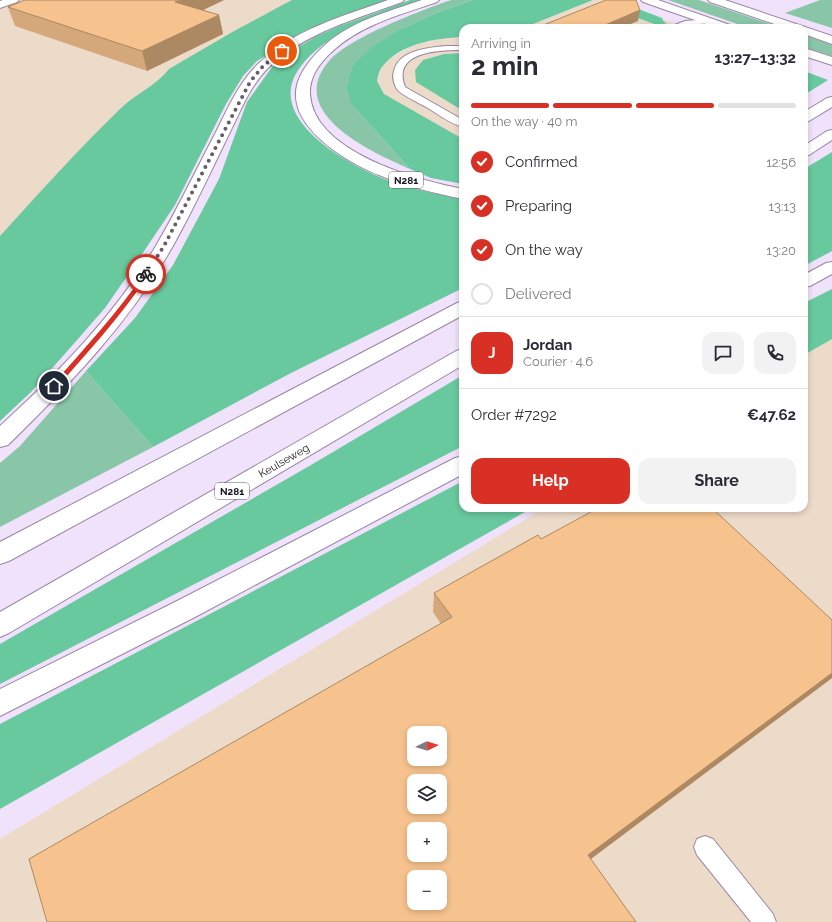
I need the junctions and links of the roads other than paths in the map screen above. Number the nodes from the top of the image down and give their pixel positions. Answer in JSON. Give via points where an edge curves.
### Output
{"nodes":[{"id":1,"x":13,"y":0,"type":"edge"},
{"id":2,"x":398,"y":0,"type":"edge"},
{"id":3,"x":433,"y":0,"type":"edge"},
{"id":4,"x":647,"y":0,"type":"edge"},
{"id":5,"x":664,"y":0,"type":"edge"},
{"id":6,"x":714,"y":0,"type":"edge"},
{"id":7,"x":0,"y":4,"type":"edge"},
{"id":8,"x":678,"y":11,"type":"junction"},
{"id":9,"x":710,"y":22,"type":"junction"},
{"id":10,"x":685,"y":23,"type":"joint"},
{"id":11,"x":719,"y":24,"type":"edge"},
{"id":12,"x":725,"y":24,"type":"edge"},
{"id":13,"x":786,"y":24,"type":"edge"},
{"id":14,"x":808,"y":31,"type":"edge"},
{"id":15,"x":832,"y":40,"type":"edge"},
{"id":16,"x":459,"y":48,"type":"edge"},
{"id":17,"x":808,"y":53,"type":"edge"},
{"id":18,"x":832,"y":62,"type":"edge"},
{"id":19,"x":832,"y":101,"type":"edge"},
{"id":20,"x":808,"y":116,"type":"edge"},
{"id":21,"x":459,"y":122,"type":"edge"},
{"id":22,"x":832,"y":134,"type":"edge"},
{"id":23,"x":808,"y":149,"type":"edge"},
{"id":24,"x":459,"y":193,"type":"edge"},
{"id":25,"x":832,"y":267,"type":"edge"},
{"id":26,"x":808,"y":280,"type":"edge"},
{"id":27,"x":459,"y":309,"type":"edge"},
{"id":28,"x":459,"y":358,"type":"edge"},
{"id":29,"x":0,"y":439,"type":"edge"},
{"id":30,"x":459,"y":466,"type":"edge"},
{"id":31,"x":0,"y":554,"type":"edge"},
{"id":32,"x":0,"y":625,"type":"edge"},
{"id":33,"x":0,"y":703,"type":"edge"},
{"id":34,"x":705,"y":847,"type":"dead end"},
{"id":35,"x":765,"y":922,"type":"edge"}],
"edges":[{"from":1,"to":7,"type":"main road"},
{"from":2,"to":29,"type":"main road","via":[[342,20],[308,36],[263,66],[236,106],[164,246],[126,305],[39,402]]},
{"from":3,"to":24,"type":"main road","number":"N281","via":[[378,21],[331,47],[312,67],[302,89],[302,98],[309,116],[319,130],[353,157],[400,178]]},
{"from":4,"to":8,"type":"main road"},
{"from":5,"to":12,"type":"main road"},
{"from":6,"to":13,"type":"main road"},
{"from":8,"to":9,"type":"main road"},
{"from":8,"to":10,"type":"lane"},
{"from":9,"to":10,"type":"lane"},
{"from":9,"to":11,"type":"main road"},
{"from":14,"to":15,"type":"main road"},
{"from":16,"to":21,"type":"lane","via":[[444,47],[419,52],[402,63],[397,76],[401,88]]},
{"from":17,"to":18,"type":"main road"},
{"from":19,"to":20,"type":"main road"},
{"from":22,"to":23,"type":"main road"},
{"from":25,"to":26,"type":"main road"},
{"from":27,"to":31,"type":"main road"},
{"from":28,"to":32,"type":"main road","name":"Keulseweg","number":"N281"},
{"from":30,"to":33,"type":"main road"},
{"from":34,"to":35,"type":"lane"}]}
